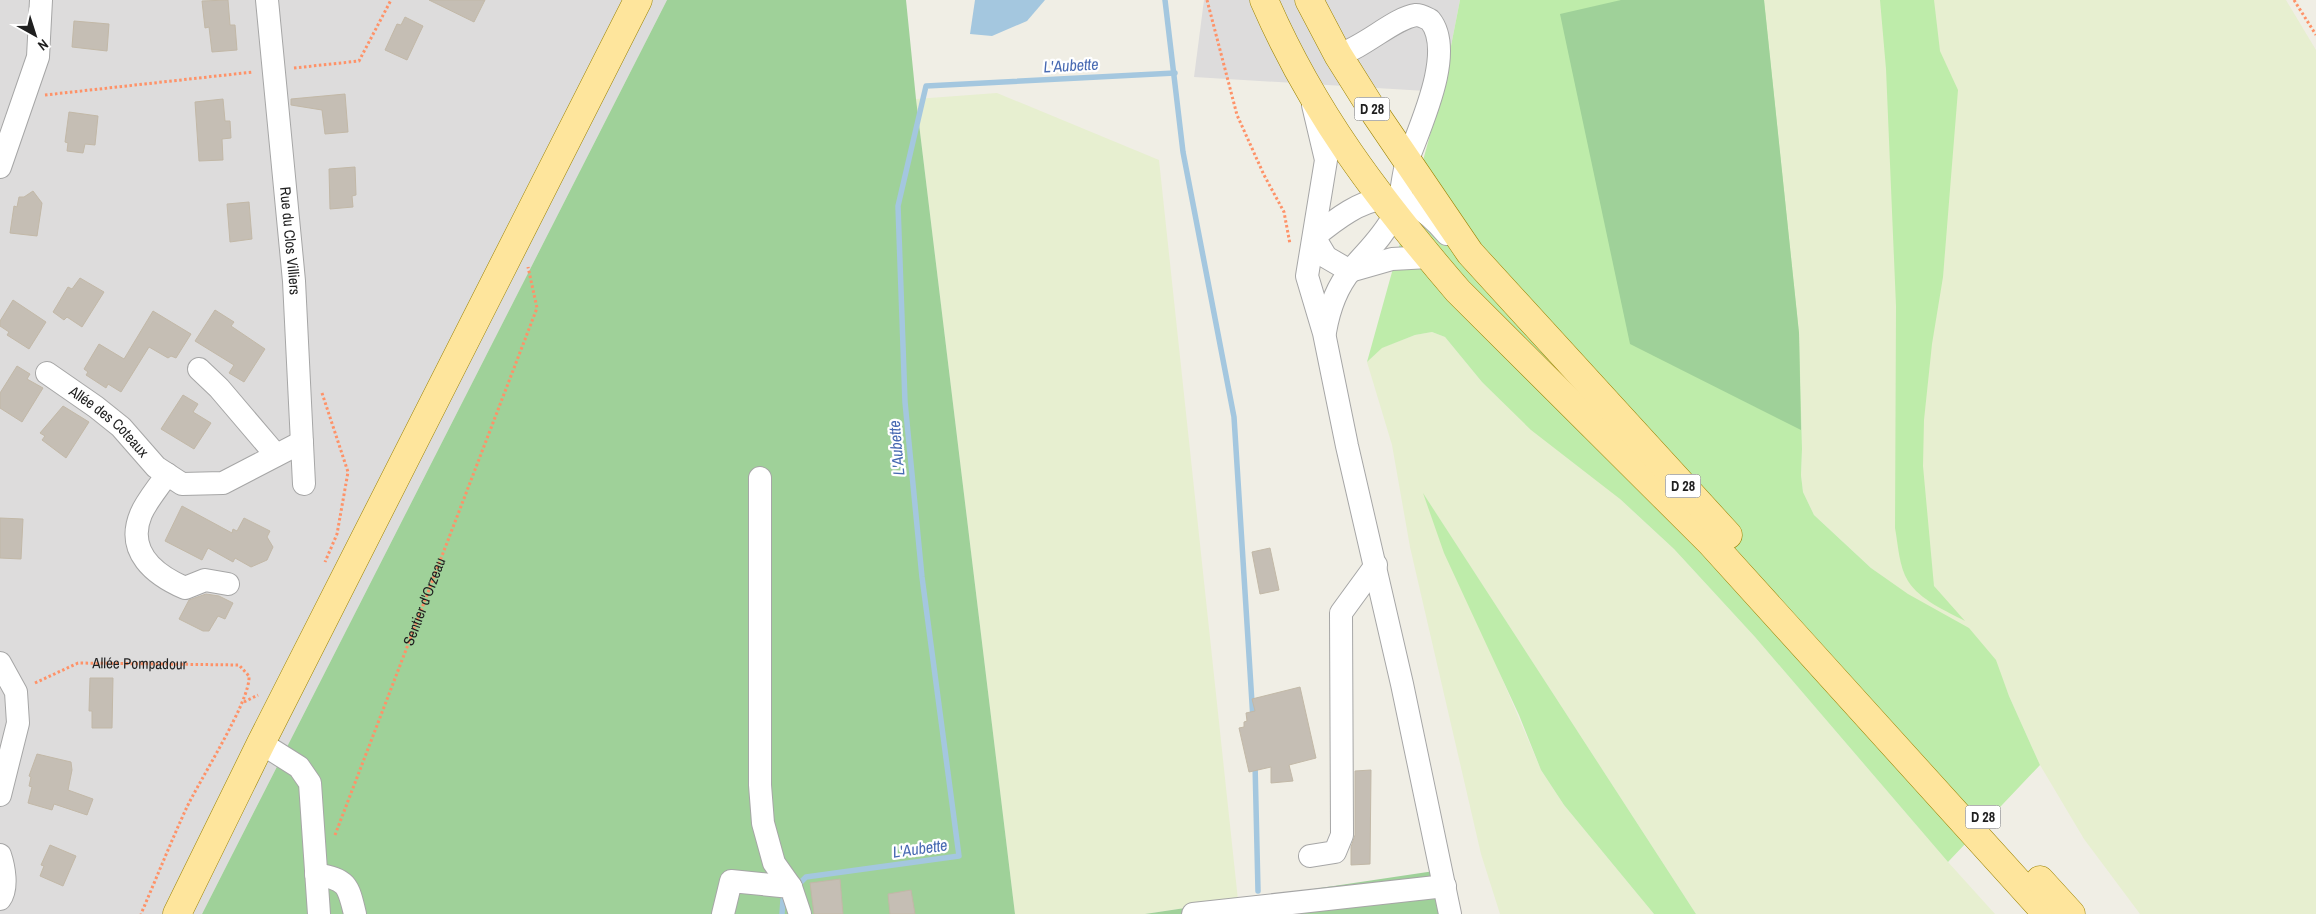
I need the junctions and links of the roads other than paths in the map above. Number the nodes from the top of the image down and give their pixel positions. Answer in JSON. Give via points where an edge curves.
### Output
{"nodes":[{"id":1,"x":41,"y":0,"type":"edge"},
{"id":2,"x":267,"y":0,"type":"edge"},
{"id":3,"x":638,"y":0,"type":"edge"},
{"id":4,"x":1264,"y":0,"type":"edge"},
{"id":5,"x":1309,"y":0,"type":"edge"},
{"id":6,"x":1338,"y":55,"type":"junction"},
{"id":7,"x":1310,"y":91,"type":"junction"},
{"id":8,"x":1407,"y":163,"type":"junction"},
{"id":9,"x":0,"y":167,"type":"edge"},
{"id":10,"x":1392,"y":205,"type":"junction"},
{"id":11,"x":1314,"y":237,"type":"junction"},
{"id":12,"x":1470,"y":253,"type":"junction"},
{"id":13,"x":1429,"y":257,"type":"junction"},
{"id":14,"x":1350,"y":271,"type":"junction"},
{"id":15,"x":1324,"y":333,"type":"junction"},
{"id":16,"x":199,"y":369,"type":"dead end"},
{"id":17,"x":47,"y":373,"type":"dead end"},
{"id":18,"x":302,"y":442,"type":"junction"},
{"id":19,"x":276,"y":456,"type":"junction"},
{"id":20,"x":167,"y":474,"type":"junction"},
{"id":21,"x":760,"y":478,"type":"dead end"},
{"id":22,"x":304,"y":484,"type":"dead end"},
{"id":23,"x":1376,"y":564,"type":"junction"},
{"id":24,"x":228,"y":584,"type":"dead end"},
{"id":25,"x":0,"y":663,"type":"edge"},
{"id":26,"x":261,"y":743,"type":"junction"},
{"id":27,"x":0,"y":795,"type":"edge"},
{"id":28,"x":0,"y":855,"type":"edge"},
{"id":29,"x":1310,"y":856,"type":"dead end"},
{"id":30,"x":316,"y":874,"type":"junction"},
{"id":31,"x":1445,"y":886,"type":"junction"},
{"id":32,"x":792,"y":889,"type":"junction"},
{"id":33,"x":0,"y":898,"type":"edge"},
{"id":34,"x":1222,"y":912,"type":"edge"},
{"id":35,"x":177,"y":914,"type":"edge"},
{"id":36,"x":319,"y":914,"type":"edge"},
{"id":37,"x":355,"y":914,"type":"edge"},
{"id":38,"x":723,"y":914,"type":"edge"},
{"id":39,"x":800,"y":914,"type":"edge"},
{"id":40,"x":1193,"y":914,"type":"edge"},
{"id":41,"x":1450,"y":914,"type":"edge"},
{"id":42,"x":2047,"y":914,"type":"edge"},
{"id":43,"x":2071,"y":914,"type":"edge"}],
"edges":[{"from":1,"to":9,"type":"street","via":[[38,57]]},
{"from":2,"to":18,"type":"street","name":"Rue du Clos Villiers","via":[[294,281]]},
{"from":3,"to":26,"type":"main road"},
{"from":4,"to":7,"type":"main road","number":"D 28"},
{"from":5,"to":6,"type":"main road","number":"D 28"},
{"from":6,"to":8,"type":"main road","number":"D 28"},
{"from":6,"to":8,"type":"street","via":[[1416,15],[1435,26],[1439,54],[1432,95]]},
{"from":7,"to":10,"type":"main road","number":"D 28","via":[[1332,130]]},
{"from":7,"to":11,"type":"street","via":[[1326,153]]},
{"from":8,"to":10,"type":"street"},
{"from":8,"to":12,"type":"main road","number":"D 28"},
{"from":10,"to":11,"type":"street","via":[[1363,203]]},
{"from":10,"to":12,"type":"street","via":[[1419,207],[1460,249]]},
{"from":10,"to":13,"type":"main road","number":"D 28"},
{"from":10,"to":14,"type":"street","via":[[1376,243]]},
{"from":11,"to":14,"type":"street","via":[[1326,257]]},
{"from":11,"to":15,"type":"street","via":[[1307,276]]},
{"from":12,"to":43,"type":"main road","number":"D 28"},
{"from":13,"to":14,"type":"street","via":[[1392,260]]},
{"from":13,"to":42,"type":"main road","number":"D 28","via":[[1458,291],[1711,543]]},
{"from":14,"to":15,"type":"street","via":[[1332,300]]},
{"from":15,"to":23,"type":"street"},
{"from":16,"to":19,"type":"street"},
{"from":17,"to":20,"type":"street","name":"Allée des Coteaux","via":[[96,406],[156,467]]},
{"from":18,"to":19,"type":"street","name":"Allée des Coteaux"},
{"from":18,"to":22,"type":"street","name":"Rue du Clos Villiers"},
{"from":19,"to":20,"type":"street","name":"Allée des Coteaux","via":[[223,483],[182,484]]},
{"from":20,"to":24,"type":"street","via":[[141,514],[137,538],[146,564],[163,578],[186,588],[205,580]]},
{"from":21,"to":32,"type":"street","via":[[760,785],[763,823],[774,863]]},
{"from":23,"to":29,"type":"street","via":[[1341,613],[1342,835],[1335,852]]},
{"from":23,"to":31,"type":"street"},
{"from":25,"to":27,"type":"street","via":[[16,692],[18,723]]},
{"from":26,"to":30,"type":"street","via":[[299,767],[310,783]]},
{"from":26,"to":35,"type":"main road"},
{"from":28,"to":33,"type":"street","via":[[4,867],[4,894]]},
{"from":30,"to":36,"type":"street"},
{"from":30,"to":37,"type":"street","via":[[338,878],[350,891]]},
{"from":31,"to":34,"type":"street"},
{"from":31,"to":41,"type":"street"},
{"from":32,"to":38,"type":"street","via":[[731,881]]},
{"from":32,"to":39,"type":"street"},
{"from":34,"to":40,"type":"street"}]}
